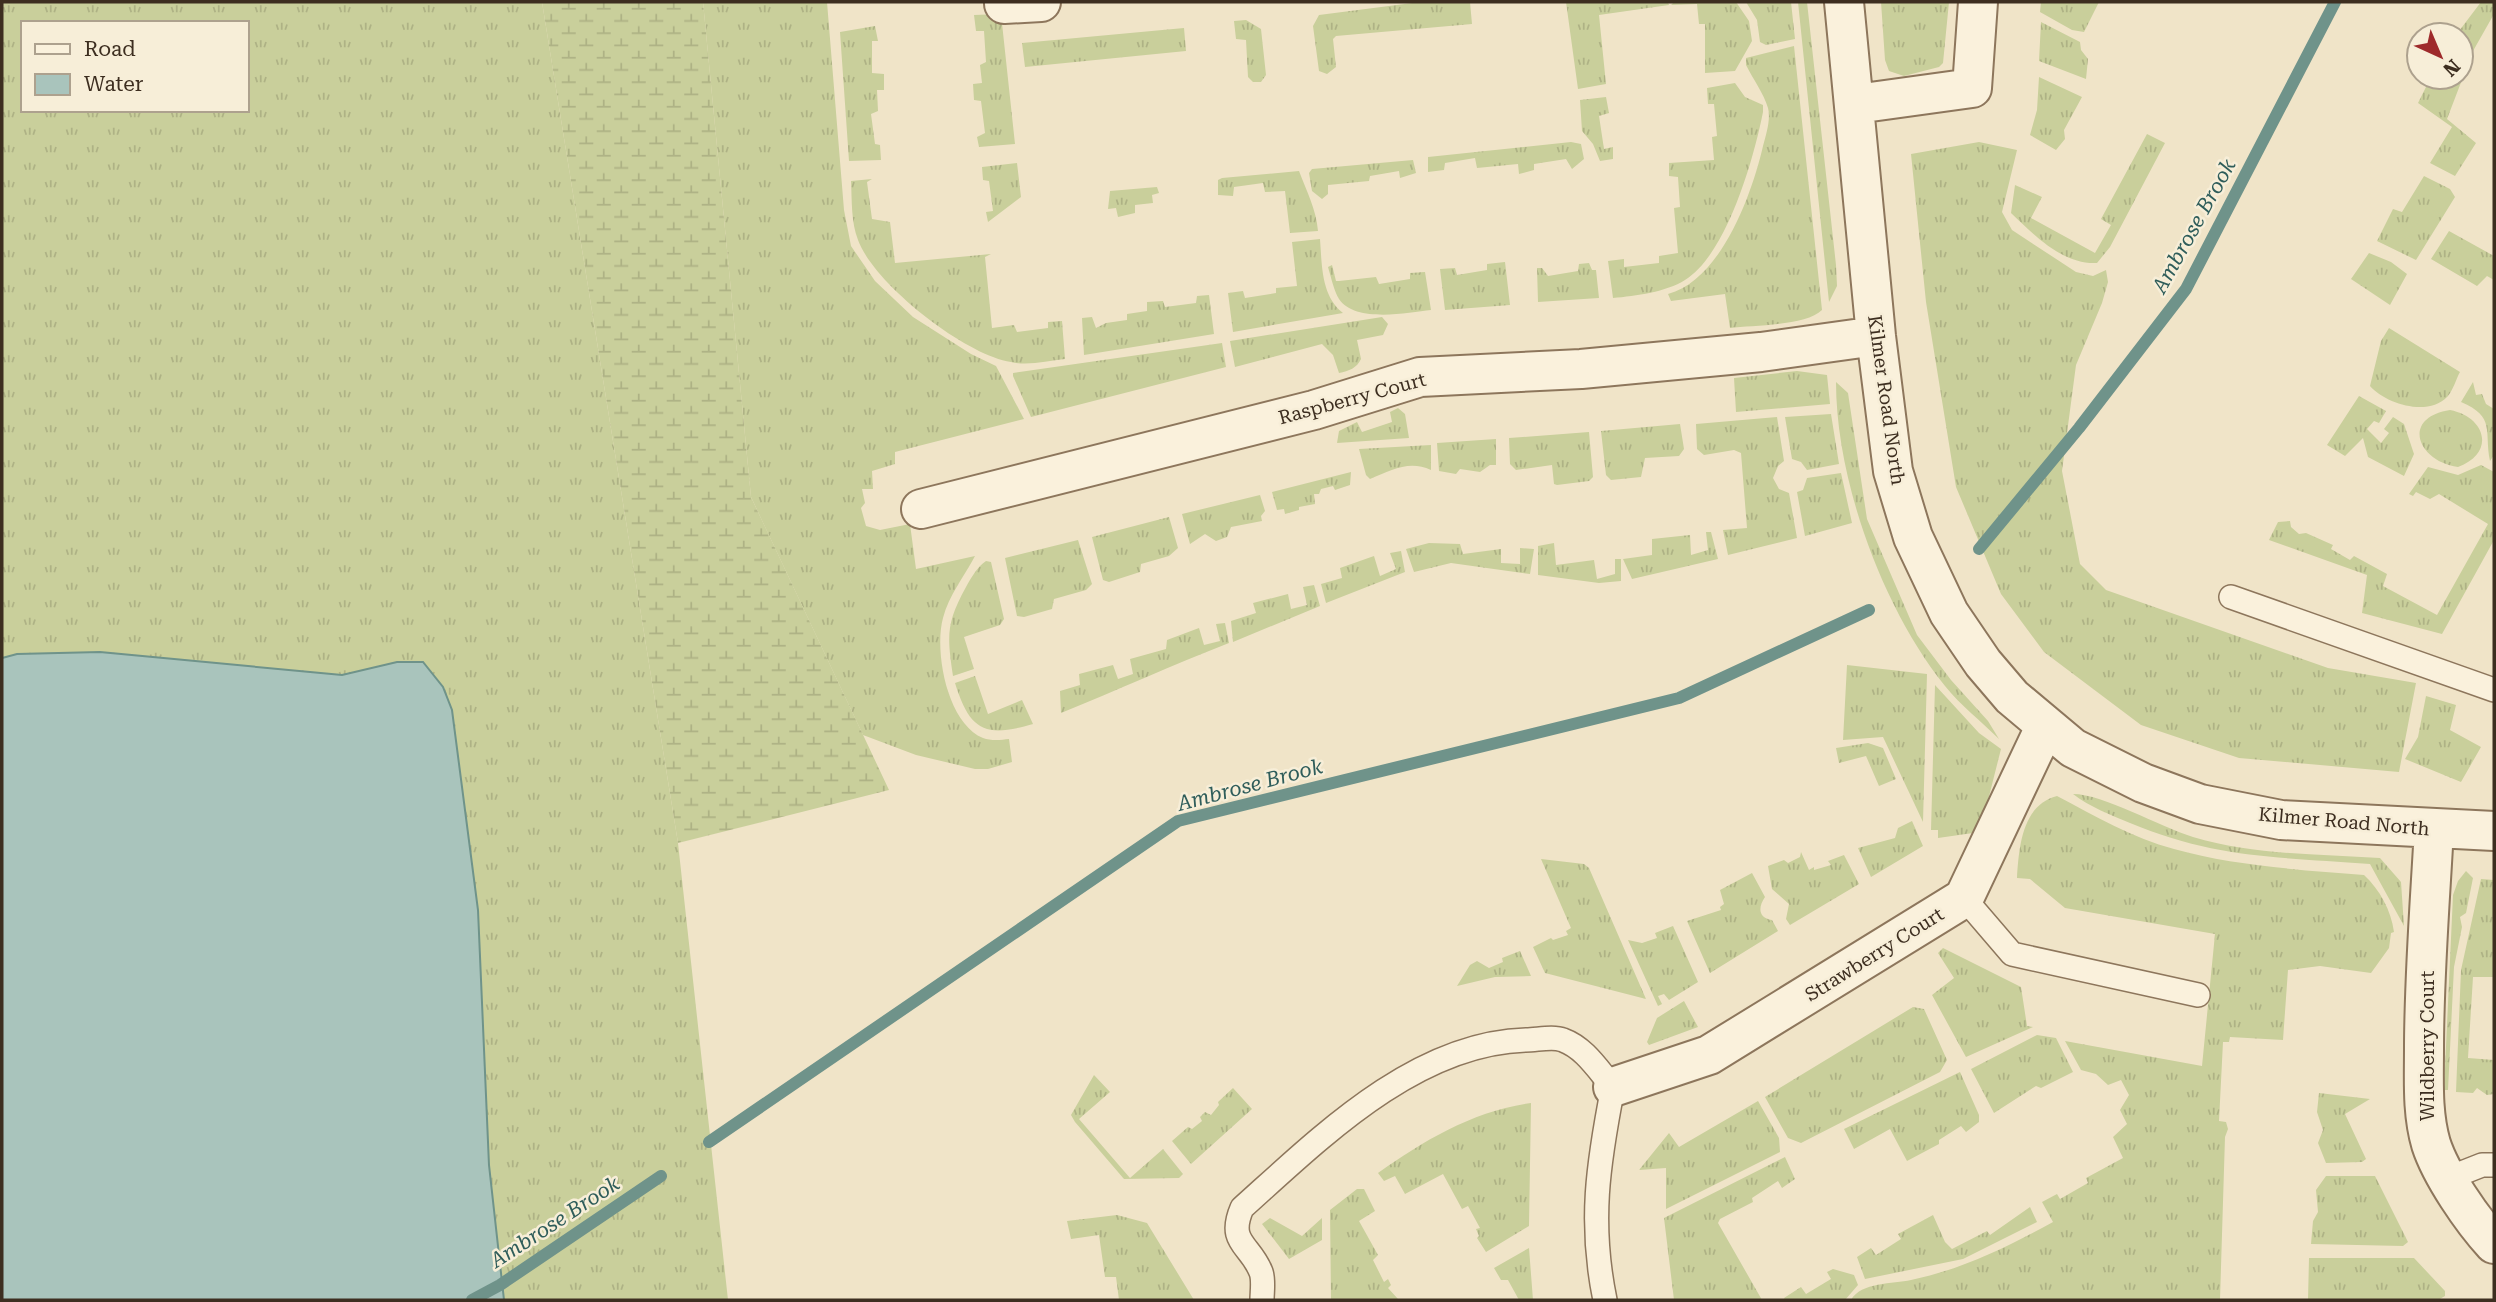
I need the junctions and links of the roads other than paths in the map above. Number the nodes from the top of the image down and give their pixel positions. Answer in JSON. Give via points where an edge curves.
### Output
{"nodes":[{"id":1,"x":1004,"y":2,"type":"edge"},
{"id":2,"x":1041,"y":2,"type":"edge"},
{"id":3,"x":1844,"y":2,"type":"edge"},
{"id":4,"x":1978,"y":2,"type":"edge"},
{"id":5,"x":1856,"y":104,"type":"junction"},
{"id":6,"x":1876,"y":336,"type":"junction"},
{"id":7,"x":921,"y":509,"type":"dead end"},
{"id":8,"x":2231,"y":597,"type":"dead end"},
{"id":9,"x":2494,"y":690,"type":"edge"},
{"id":10,"x":2045,"y":727,"type":"junction"},
{"id":11,"x":2434,"y":829,"type":"junction"},
{"id":12,"x":2494,"y":831,"type":"edge"},
{"id":13,"x":1964,"y":898,"type":"junction"},
{"id":14,"x":2198,"y":995,"type":"dead end"},
{"id":15,"x":1613,"y":1087,"type":"junction"},
{"id":16,"x":2494,"y":1165,"type":"edge"},
{"id":17,"x":2449,"y":1178,"type":"junction"},
{"id":18,"x":2494,"y":1244,"type":"edge"},
{"id":19,"x":1262,"y":1300,"type":"edge"},
{"id":20,"x":1605,"y":1300,"type":"edge"}],
"edges":[{"from":1,"to":2,"type":"street"},
{"from":3,"to":5,"type":"street","name":"Kilmer Road North"},
{"from":4,"to":5,"type":"street","via":[[1972,89]]},
{"from":5,"to":6,"type":"street","name":"Kilmer Road North"},
{"from":6,"to":7,"type":"street","name":"Raspberry Court","via":[[1581,369],[1420,377],[1314,410]]},
{"from":6,"to":10,"type":"street","name":"Kilmer Road North","via":[[1893,471],[1913,537],[1949,613],[1976,653],[2012,697]]},
{"from":8,"to":9,"type":"lane"},
{"from":10,"to":11,"type":"street","name":"Kilmer Road North","via":[[2073,748],[2131,777],[2200,804],[2281,820]]},
{"from":10,"to":13,"type":"street","name":"Strawberry Court"},
{"from":11,"to":12,"type":"street","name":"Kilmer Road North"},
{"from":11,"to":17,"type":"street","name":"Wildberry Court","via":[[2424,1114],[2432,1147]]},
{"from":13,"to":14,"type":"lane","via":[[2012,954]]},
{"from":13,"to":15,"type":"street","name":"Strawberry Court","via":[[1709,1055]]},
{"from":15,"to":19,"type":"lane","via":[[1583,1052],[1562,1039],[1506,1040],[1455,1055],[1394,1084],[1335,1125],[1242,1208],[1236,1231],[1262,1273]]},
{"from":15,"to":20,"type":"lane","via":[[1597,1164],[1598,1245]]},
{"from":16,"to":17,"type":"lane"},
{"from":17,"to":18,"type":"street","name":"Wildberry Court"}]}
